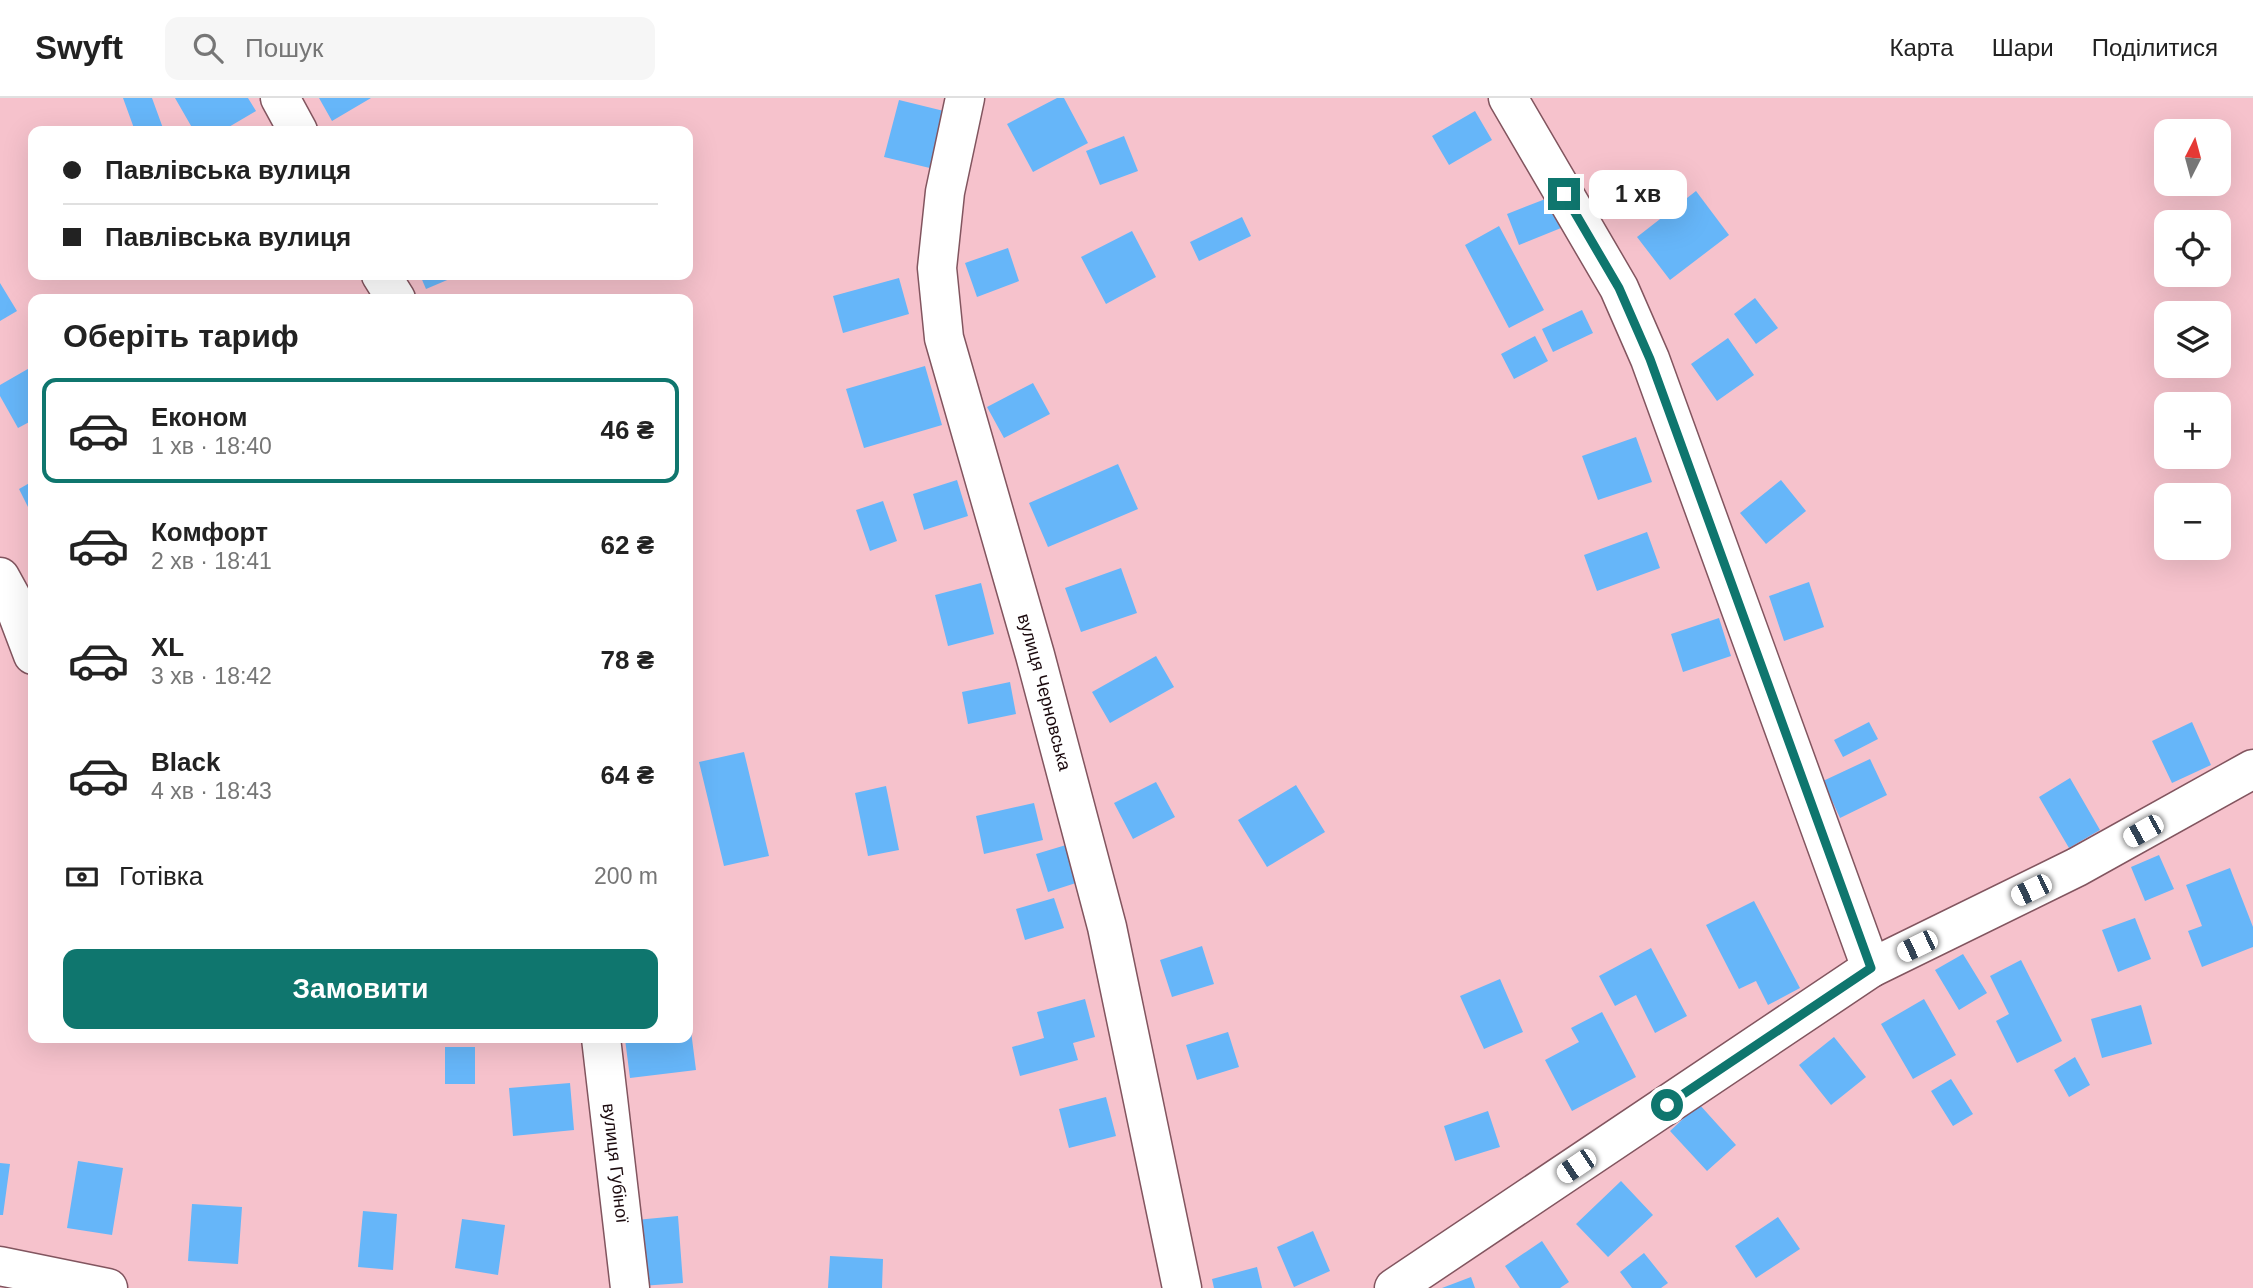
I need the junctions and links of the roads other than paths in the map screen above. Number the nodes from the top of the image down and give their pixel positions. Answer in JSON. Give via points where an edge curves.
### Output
{"nodes":[{"id":1,"x":280,"y":98,"type":"edge"},
{"id":2,"x":965,"y":98,"type":"edge"},
{"id":3,"x":1508,"y":98,"type":"edge"},
{"id":4,"x":295,"y":126,"type":"edge"},
{"id":5,"x":0,"y":577,"type":"edge"},
{"id":6,"x":28,"y":642,"type":"edge"},
{"id":7,"x":2253,"y":769,"type":"edge"},
{"id":8,"x":1871,"y":968,"type":"junction"},
{"id":9,"x":602,"y":1043,"type":"edge"},
{"id":10,"x":0,"y":1266,"type":"edge"},
{"id":11,"x":108,"y":1288,"type":"edge"},
{"id":12,"x":630,"y":1288,"type":"edge"},
{"id":13,"x":1182,"y":1288,"type":"edge"},
{"id":14,"x":1394,"y":1288,"type":"edge"}],
"edges":[{"from":1,"to":4,"type":"street"},
{"from":2,"to":13,"type":"street","name":"вулиця Черновська","via":[[945,192],[937,268],[944,338],[1107,927]]},
{"from":3,"to":8,"type":"street","via":[[1619,288],[1650,359]]},
{"from":5,"to":6,"type":"street"},
{"from":7,"to":8,"type":"street","via":[[2077,867]]},
{"from":8,"to":14,"type":"street"},
{"from":9,"to":12,"type":"street","name":"вулиця Губіної"},
{"from":10,"to":11,"type":"street"}]}
